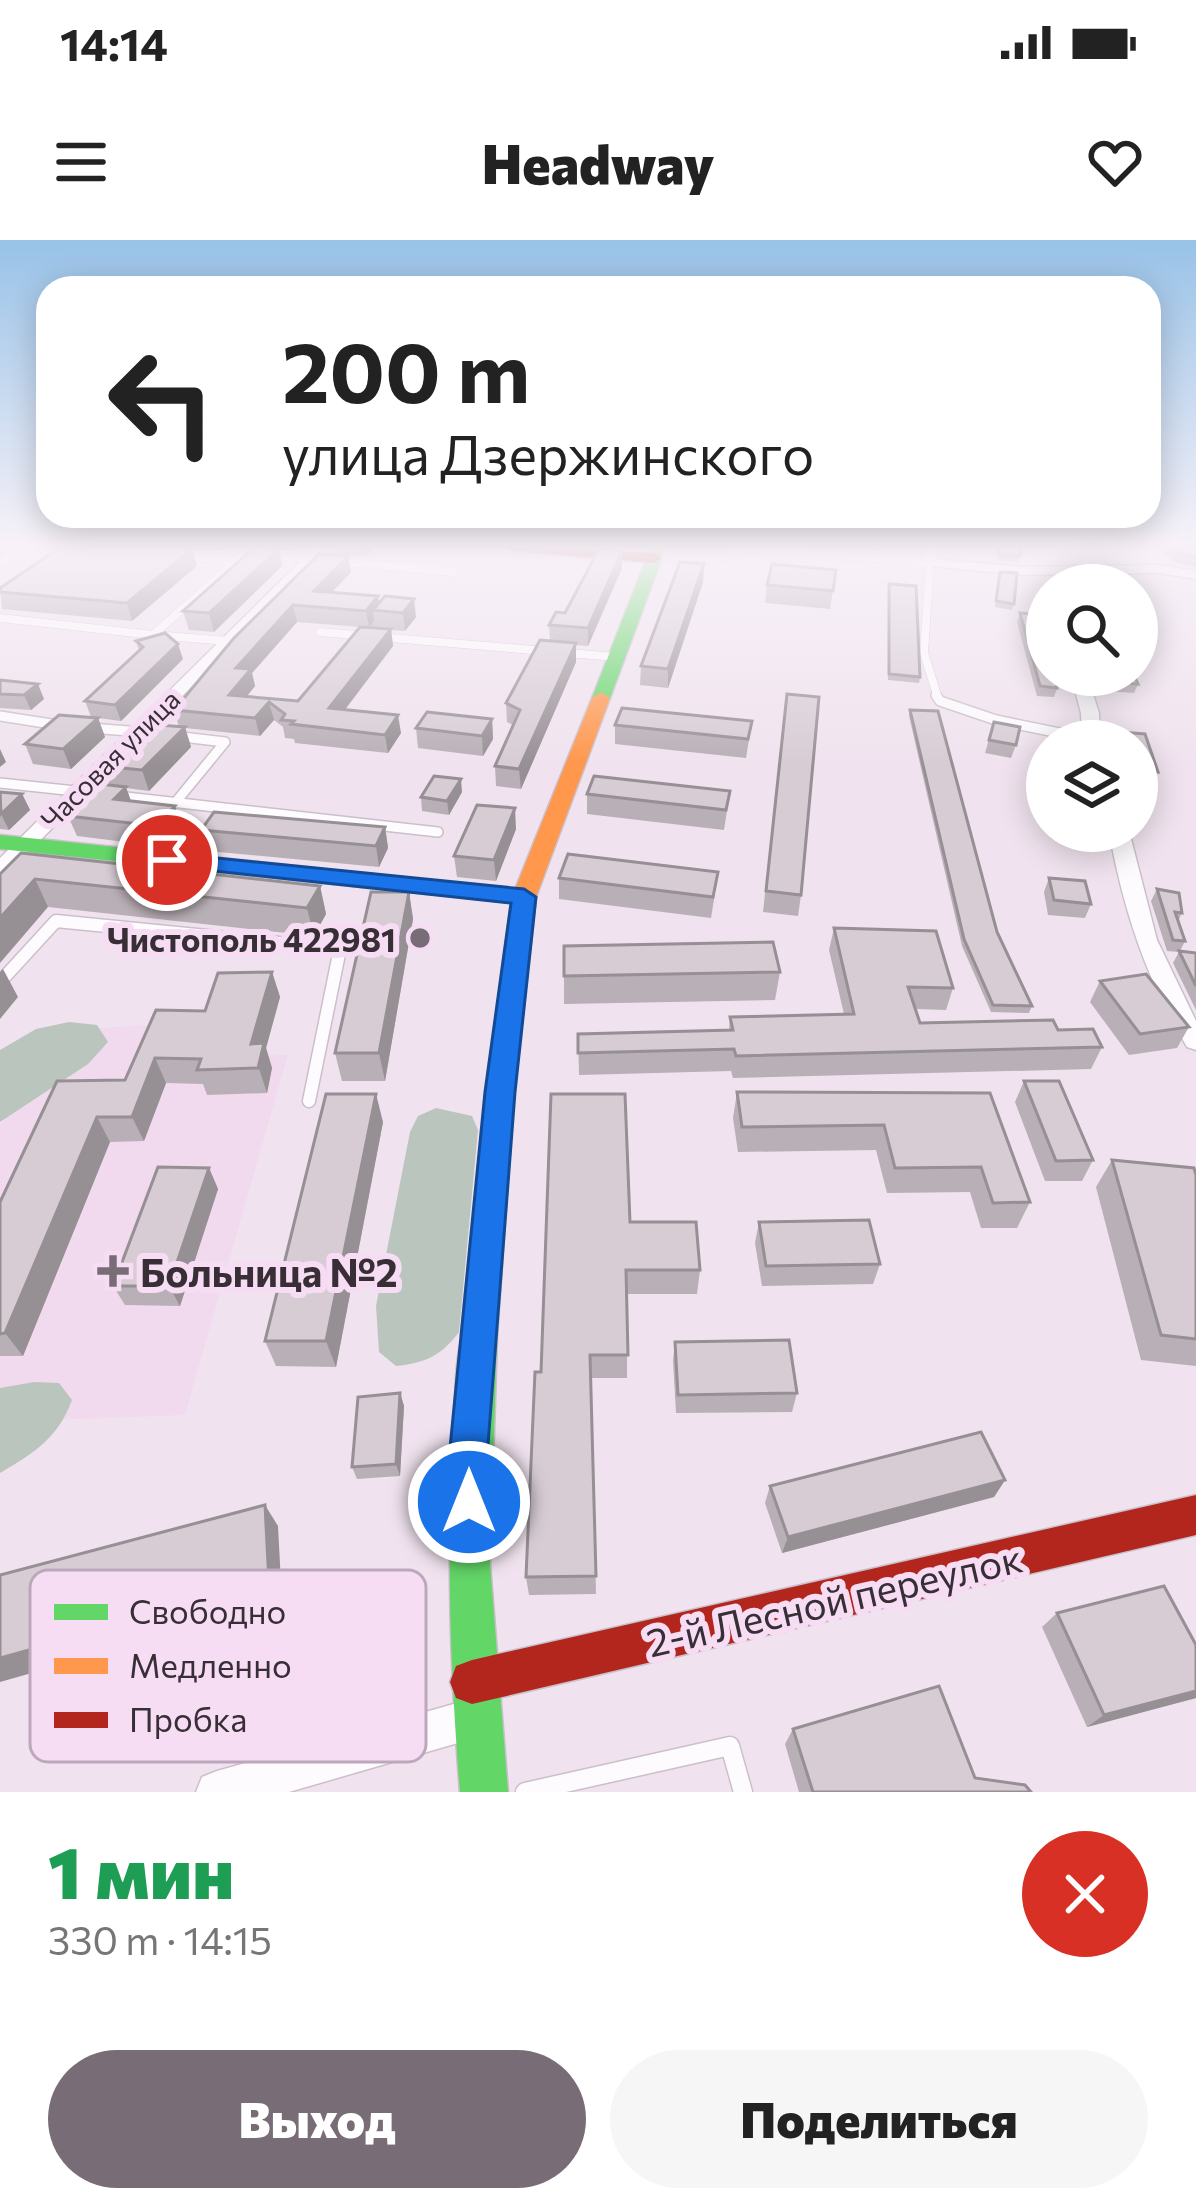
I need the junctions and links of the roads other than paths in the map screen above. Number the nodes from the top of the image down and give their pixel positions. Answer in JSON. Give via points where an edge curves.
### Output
{"nodes":[{"id":1,"x":4,"y":619,"type":"edge"},
{"id":2,"x":170,"y":619,"type":"edge"},
{"id":3,"x":251,"y":619,"type":"edge"},
{"id":4,"x":630,"y":619,"type":"edge"},
{"id":5,"x":922,"y":619,"type":"edge"},
{"id":6,"x":320,"y":632,"type":"dead end"},
{"id":7,"x":153,"y":635,"type":"junction"},
{"id":8,"x":229,"y":641,"type":"junction"},
{"id":9,"x":616,"y":657,"type":"junction"},
{"id":10,"x":0,"y":716,"type":"edge"},
{"id":11,"x":1026,"y":727,"type":"edge"},
{"id":12,"x":138,"y":731,"type":"junction"},
{"id":13,"x":0,"y":783,"type":"edge"},
{"id":14,"x":78,"y":792,"type":"junction"},
{"id":15,"x":175,"y":803,"type":"junction"},
{"id":16,"x":438,"y":832,"type":"dead end"},
{"id":17,"x":12,"y":844,"type":"edge"},
{"id":18,"x":1123,"y":852,"type":"edge"},
{"id":19,"x":0,"y":870,"type":"edge"},
{"id":20,"x":524,"y":897,"type":"junction"},
{"id":21,"x":0,"y":982,"type":"edge"},
{"id":22,"x":1196,"y":1041,"type":"edge"},
{"id":23,"x":309,"y":1101,"type":"dead end"},
{"id":24,"x":1196,"y":1515,"type":"edge"},
{"id":25,"x":474,"y":1700,"type":"junction"},
{"id":26,"x":426,"y":1717,"type":"edge"},
{"id":27,"x":301,"y":1762,"type":"edge"},
{"id":28,"x":217,"y":1792,"type":"edge"},
{"id":29,"x":484,"y":1792,"type":"edge"},
{"id":30,"x":525,"y":1792,"type":"edge"},
{"id":31,"x":743,"y":1792,"type":"edge"}],
"edges":[{"from":1,"to":7,"type":"lane"},
{"from":2,"to":7,"type":"lane"},
{"from":3,"to":8,"type":"street","name":"Часовая улица"},
{"from":4,"to":9,"type":"main road"},
{"from":5,"to":11,"type":"lane","via":[[940,701]]},
{"from":6,"to":9,"type":"lane"},
{"from":7,"to":8,"type":"lane"},
{"from":8,"to":12,"type":"street","name":"Часовая улица"},
{"from":9,"to":20,"type":"main road"},
{"from":10,"to":12,"type":"lane"},
{"from":12,"to":14,"type":"street","name":"Часовая улица"},
{"from":12,"to":15,"type":"lane","via":[[225,742]]},
{"from":13,"to":14,"type":"lane"},
{"from":14,"to":15,"type":"lane"},
{"from":14,"to":17,"type":"street","name":"Часовая улица"},
{"from":15,"to":16,"type":"lane"},
{"from":17,"to":19,"type":"street","name":"Часовая улица"},
{"from":17,"to":20,"type":"main road"},
{"from":18,"to":22,"type":"street","via":[[1154,967]]},
{"from":20,"to":25,"type":"main road","via":[[468,1458]]},
{"from":21,"to":23,"type":"lane","via":[[56,921],[340,949]]},
{"from":24,"to":25,"type":"main road","name":"2-й Лесной переулок"},
{"from":25,"to":26,"type":"street"},
{"from":25,"to":29,"type":"main road"},
{"from":27,"to":28,"type":"street"},
{"from":30,"to":31,"type":"lane","via":[[730,1746]]}]}
